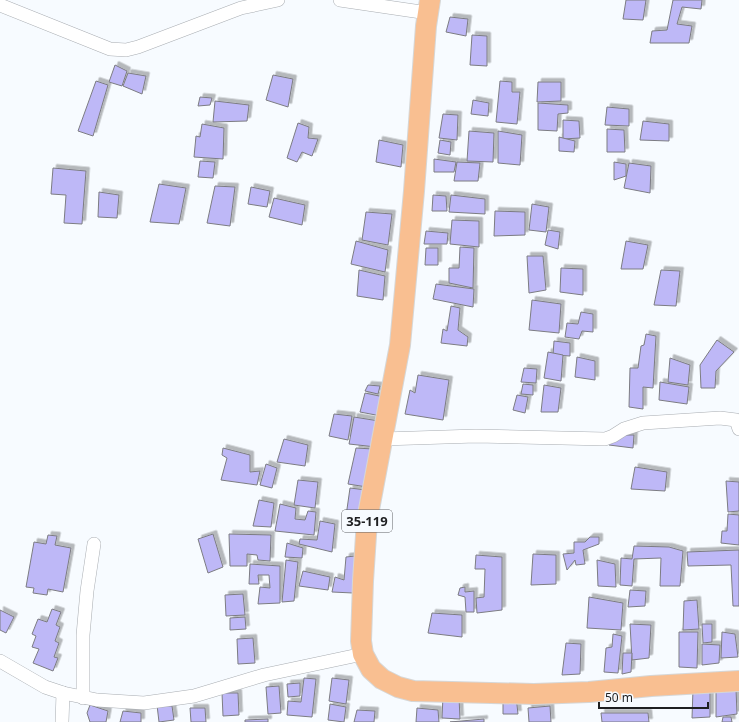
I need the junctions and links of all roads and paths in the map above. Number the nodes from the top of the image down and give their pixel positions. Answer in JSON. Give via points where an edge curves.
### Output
{"nodes":[{"id":1,"x":278,"y":0,"type":"edge"},
{"id":2,"x":340,"y":0,"type":"edge"},
{"id":3,"x":0,"y":5,"type":"edge"},
{"id":4,"x":429,"y":7,"type":"edge"},
{"id":5,"x":739,"y":429,"type":"edge"},
{"id":6,"x":383,"y":439,"type":"junction"},
{"id":7,"x":94,"y":544,"type":"dead end"},
{"id":8,"x":363,"y":654,"type":"junction"},
{"id":9,"x":0,"y":661,"type":"edge"},
{"id":10,"x":739,"y":681,"type":"edge"},
{"id":11,"x":64,"y":693,"type":"junction"},
{"id":12,"x":83,"y":698,"type":"junction"},
{"id":13,"x":62,"y":722,"type":"edge"}],
"edges":[{"from":1,"to":3,"type":"street","via":[[241,8],[126,50],[110,49]]},
{"from":2,"to":4,"type":"street"},
{"from":4,"to":6,"type":"main road","number":"35-119","via":[[400,346]]},
{"from":5,"to":6,"type":"street","via":[[736,420],[720,418],[643,423],[604,439],[476,436]]},
{"from":6,"to":8,"type":"main road","number":"35-119","via":[[367,520],[361,618]]},
{"from":7,"to":12,"type":"street","via":[[83,635]]},
{"from":8,"to":10,"type":"main road","number":"35-119","via":[[371,668],[382,679],[413,691],[534,694]]},
{"from":8,"to":12,"type":"street","via":[[264,675],[214,691],[176,699],[144,703]]},
{"from":9,"to":11,"type":"street","via":[[45,687]]},
{"from":11,"to":12,"type":"street"},
{"from":11,"to":13,"type":"street"}]}
